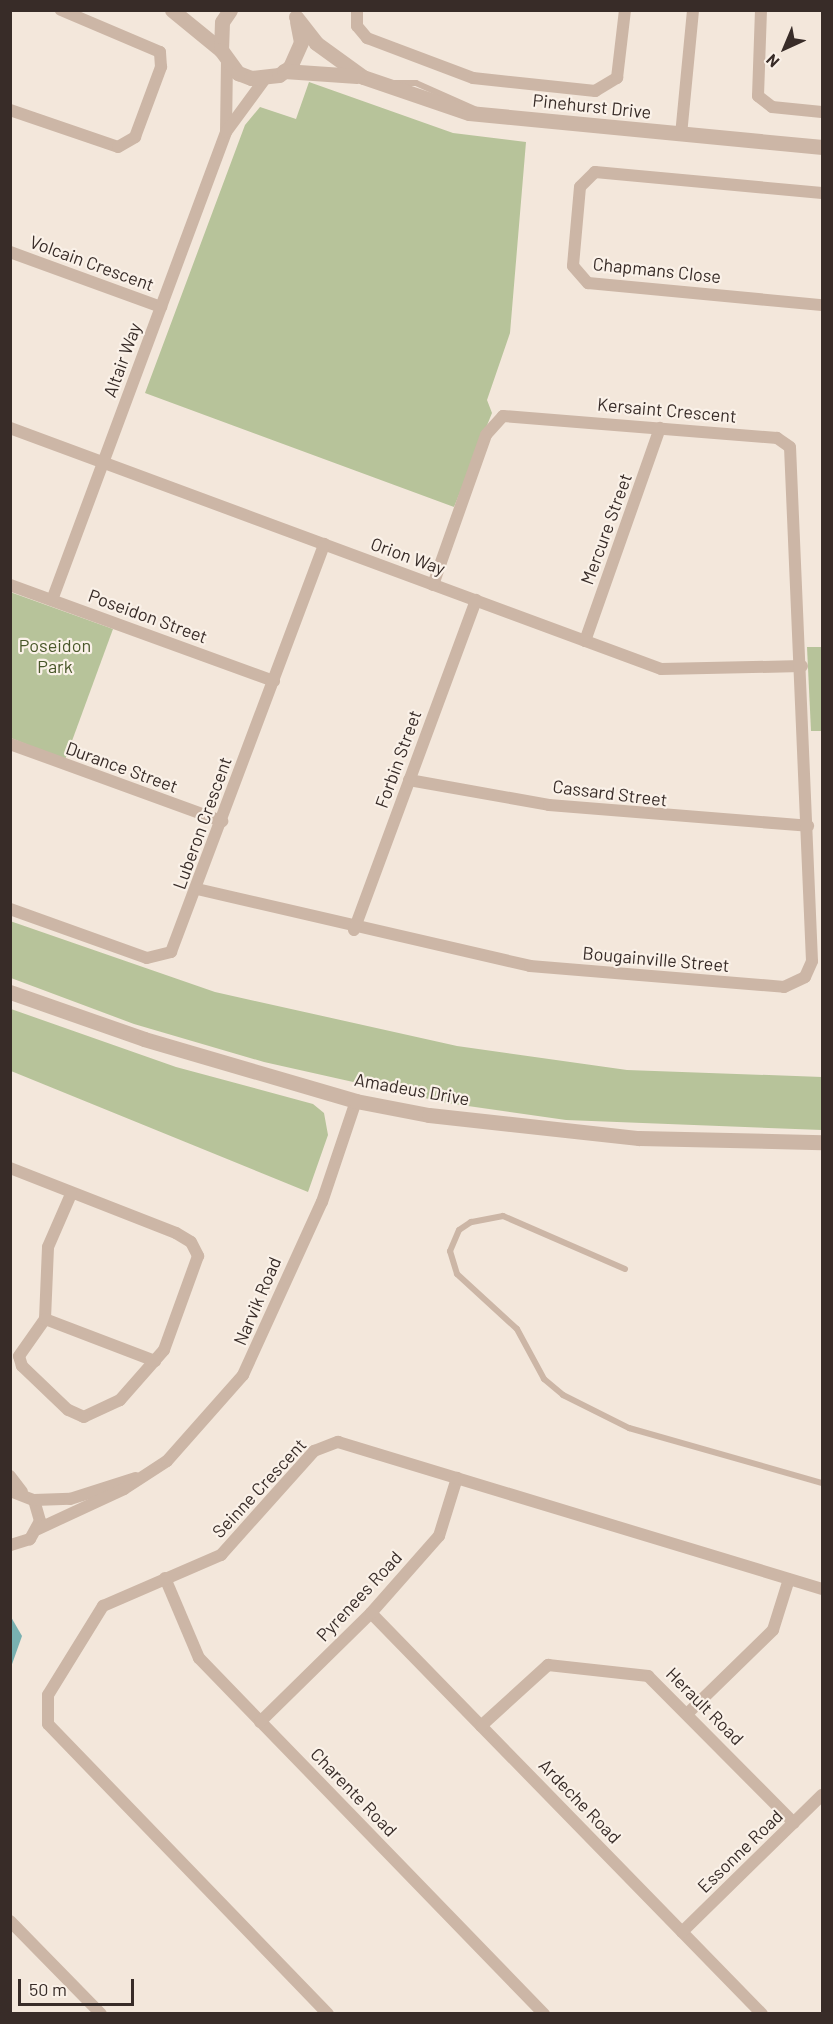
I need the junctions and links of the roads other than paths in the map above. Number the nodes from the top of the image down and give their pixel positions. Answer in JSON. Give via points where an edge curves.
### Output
{"nodes":[{"id":1,"x":60,"y":10,"type":"edge"},
{"id":2,"x":172,"y":10,"type":"edge"},
{"id":3,"x":230,"y":10,"type":"edge"},
{"id":4,"x":357,"y":10,"type":"edge"},
{"id":5,"x":625,"y":10,"type":"edge"},
{"id":6,"x":693,"y":10,"type":"edge"},
{"id":7,"x":761,"y":10,"type":"edge"},
{"id":8,"x":293,"y":14,"type":"edge"},
{"id":9,"x":224,"y":57,"type":"junction"},
{"id":10,"x":284,"y":71,"type":"junction"},
{"id":11,"x":363,"y":77,"type":"junction"},
{"id":12,"x":265,"y":79,"type":"junction"},
{"id":13,"x":10,"y":110,"type":"edge"},
{"id":14,"x":822,"y":112,"type":"edge"},
{"id":15,"x":226,"y":132,"type":"junction"},
{"id":16,"x":681,"y":135,"type":"junction"},
{"id":17,"x":822,"y":147,"type":"edge"},
{"id":18,"x":822,"y":193,"type":"edge"},
{"id":19,"x":10,"y":252,"type":"edge"},
{"id":20,"x":822,"y":305,"type":"edge"},
{"id":21,"x":161,"y":307,"type":"junction"},
{"id":22,"x":10,"y":428,"type":"edge"},
{"id":23,"x":660,"y":428,"type":"junction"},
{"id":24,"x":103,"y":462,"type":"junction"},
{"id":25,"x":324,"y":544,"type":"junction"},
{"id":26,"x":10,"y":585,"type":"edge"},
{"id":27,"x":433,"y":585,"type":"junction"},
{"id":28,"x":52,"y":600,"type":"junction"},
{"id":29,"x":476,"y":600,"type":"junction"},
{"id":30,"x":585,"y":641,"type":"junction"},
{"id":31,"x":802,"y":666,"type":"junction"},
{"id":32,"x":273,"y":681,"type":"junction"},
{"id":33,"x":10,"y":744,"type":"edge"},
{"id":34,"x":409,"y":780,"type":"junction"},
{"id":35,"x":222,"y":821,"type":"junction"},
{"id":36,"x":807,"y":826,"type":"junction"},
{"id":37,"x":197,"y":889,"type":"junction"},
{"id":38,"x":10,"y":909,"type":"edge"},
{"id":39,"x":354,"y":930,"type":"junction"},
{"id":40,"x":10,"y":992,"type":"edge"},
{"id":41,"x":357,"y":1101,"type":"junction"},
{"id":42,"x":822,"y":1142,"type":"edge"},
{"id":43,"x":10,"y":1168,"type":"edge"},
{"id":44,"x":71,"y":1194,"type":"junction"},
{"id":45,"x":625,"y":1269,"type":"dead end"},
{"id":46,"x":45,"y":1318,"type":"junction"},
{"id":47,"x":155,"y":1360,"type":"junction"},
{"id":48,"x":10,"y":1476,"type":"edge"},
{"id":49,"x":137,"y":1478,"type":"junction"},
{"id":50,"x":457,"y":1478,"type":"junction"},
{"id":51,"x":822,"y":1483,"type":"edge"},
{"id":52,"x":16,"y":1492,"type":"edge"},
{"id":53,"x":34,"y":1500,"type":"junction"},
{"id":54,"x":38,"y":1529,"type":"junction"},
{"id":55,"x":10,"y":1545,"type":"edge"},
{"id":56,"x":165,"y":1578,"type":"junction"},
{"id":57,"x":789,"y":1579,"type":"junction"},
{"id":58,"x":822,"y":1589,"type":"edge"},
{"id":59,"x":371,"y":1613,"type":"junction"},
{"id":60,"x":688,"y":1713,"type":"junction"},
{"id":61,"x":260,"y":1722,"type":"junction"},
{"id":62,"x":481,"y":1726,"type":"junction"},
{"id":63,"x":822,"y":1795,"type":"edge"},
{"id":64,"x":794,"y":1823,"type":"junction"},
{"id":65,"x":10,"y":1921,"type":"edge"},
{"id":66,"x":682,"y":1932,"type":"junction"},
{"id":67,"x":101,"y":2013,"type":"edge"},
{"id":68,"x":327,"y":2013,"type":"edge"},
{"id":69,"x":544,"y":2013,"type":"edge"},
{"id":70,"x":762,"y":2013,"type":"edge"}],
"edges":[{"from":1,"to":13,"type":"street","via":[[160,52],[161,67],[135,137],[118,147]]},
{"from":2,"to":9,"type":"street"},
{"from":3,"to":9,"type":"street","via":[[220,29]]},
{"from":4,"to":5,"type":"street","via":[[357,26],[367,38],[472,78],[595,91],[616,78]]},
{"from":6,"to":16,"type":"street"},
{"from":7,"to":14,"type":"street","via":[[758,96],[772,107]]},
{"from":8,"to":10,"type":"street","via":[[301,42]]},
{"from":8,"to":11,"type":"street","name":"Pinehurst Drive","via":[[316,43]]},
{"from":9,"to":12,"type":"street","via":[[244,75]]},
{"from":9,"to":15,"type":"street","name":"Altair Way"},
{"from":10,"to":11,"type":"street","name":"Pinehurst Drive"},
{"from":10,"to":12,"type":"street"},
{"from":11,"to":16,"type":"street","name":"Pinehurst Drive","via":[[482,115]]},
{"from":12,"to":15,"type":"street","name":"Altair Way"},
{"from":15,"to":21,"type":"street","name":"Altair Way"},
{"from":16,"to":17,"type":"street","name":"Pinehurst Drive"},
{"from":18,"to":20,"type":"street","name":"Chapmans Close","via":[[595,172],[580,188],[573,266],[588,283]]},
{"from":19,"to":21,"type":"street","name":"Volcain Crescent"},
{"from":21,"to":24,"type":"street","name":"Altair Way"},
{"from":22,"to":24,"type":"street","name":"Orion Way"},
{"from":23,"to":27,"type":"street","name":"Kersaint Crescent","via":[[518,414],[495,420]]},
{"from":23,"to":30,"type":"street","name":"Mercure Street"},
{"from":23,"to":31,"type":"street","name":"Kersaint Crescent","via":[[777,438],[793,452]]},
{"from":24,"to":25,"type":"street","name":"Orion Way"},
{"from":24,"to":28,"type":"street","name":"Altair Way"},
{"from":25,"to":27,"type":"street","name":"Orion Way"},
{"from":25,"to":32,"type":"street","name":"Luberon Crescent"},
{"from":26,"to":28,"type":"street","name":"Poseidon Street"},
{"from":27,"to":29,"type":"street","name":"Orion Way"},
{"from":28,"to":32,"type":"street","name":"Poseidon Street"},
{"from":29,"to":30,"type":"street","name":"Orion Way"},
{"from":29,"to":34,"type":"street","name":"Forbin Street"},
{"from":30,"to":31,"type":"street","name":"Orion Way","via":[[667,670]]},
{"from":31,"to":36,"type":"street","name":"Bougainville Street"},
{"from":32,"to":35,"type":"street","name":"Luberon Crescent"},
{"from":33,"to":35,"type":"street","name":"Durance Street"},
{"from":34,"to":36,"type":"street","name":"Cassard Street","via":[[549,805]]},
{"from":34,"to":39,"type":"street","name":"Forbin Street"},
{"from":35,"to":37,"type":"street","name":"Luberon Crescent"},
{"from":36,"to":39,"type":"street","name":"Bougainville Street","via":[[812,961],[806,976],[792,986],[530,966]]},
{"from":37,"to":38,"type":"street","name":"Luberon Crescent","via":[[177,943],[158,958]]},
{"from":37,"to":39,"type":"street","name":"Bougainville Street"},
{"from":40,"to":41,"type":"street","name":"Amadeus Drive","via":[[144,1039]]},
{"from":41,"to":42,"type":"street","name":"Amadeus Drive","via":[[429,1115],[639,1138]]},
{"from":41,"to":49,"type":"street","name":"Narvik Road","via":[[322,1202],[243,1375],[190,1439]]},
{"from":43,"to":44,"type":"street"},
{"from":44,"to":46,"type":"street","via":[[48,1247]]},
{"from":44,"to":47,"type":"street","via":[[176,1233],[196,1251],[197,1272],[170,1340]]},
{"from":45,"to":51,"type":"lane","via":[[503,1216],[471,1222],[459,1230],[450,1251],[457,1274],[518,1329],[544,1379],[563,1395],[629,1428]]},
{"from":46,"to":47,"type":"street"},
{"from":46,"to":47,"type":"street","via":[[21,1348],[21,1364],[76,1416],[110,1407]]},
{"from":48,"to":52,"type":"street"},
{"from":49,"to":53,"type":"street","name":"Narvik Road","via":[[61,1501]]},
{"from":49,"to":54,"type":"street","name":"Narvik Road"},
{"from":50,"to":56,"type":"street","name":"Seinne Crescent","via":[[352,1444],[325,1444],[228,1550]]},
{"from":50,"to":57,"type":"street","name":"Seinne Crescent"},
{"from":50,"to":59,"type":"street","name":"Pyrenees Road","via":[[439,1536]]},
{"from":52,"to":53,"type":"street"},
{"from":53,"to":54,"type":"street","via":[[40,1512]]},
{"from":54,"to":55,"type":"street","name":"Narvik Road","via":[[26,1542]]},
{"from":56,"to":61,"type":"street","name":"Charente Road","via":[[195,1652]]},
{"from":56,"to":68,"type":"street","name":"Seinne Crescent","via":[[118,1597],[93,1617],[48,1695],[46,1720]]},
{"from":57,"to":58,"type":"street","name":"Seinne Crescent"},
{"from":57,"to":60,"type":"street","via":[[773,1630]]},
{"from":59,"to":61,"type":"street","name":"Pyrenees Road"},
{"from":59,"to":62,"type":"street","name":"Ardeche Road"},
{"from":60,"to":62,"type":"street","name":"Herault Road","via":[[648,1676],[552,1665],[541,1669]]},
{"from":60,"to":64,"type":"street","name":"Herault Road"},
{"from":61,"to":69,"type":"street","name":"Charente Road"},
{"from":62,"to":66,"type":"street","name":"Ardeche Road"},
{"from":63,"to":64,"type":"street","name":"Essonne Road"},
{"from":64,"to":66,"type":"street","name":"Essonne Road"},
{"from":65,"to":67,"type":"street"},
{"from":66,"to":70,"type":"street","name":"Ardeche Road"}]}
